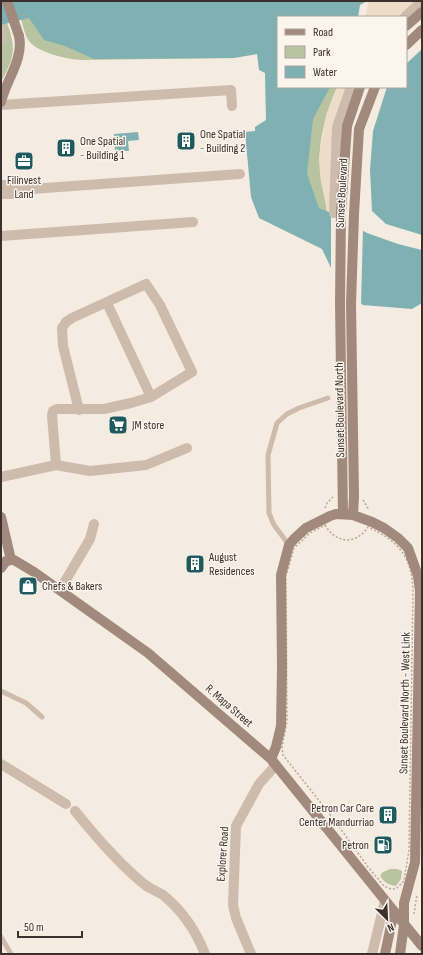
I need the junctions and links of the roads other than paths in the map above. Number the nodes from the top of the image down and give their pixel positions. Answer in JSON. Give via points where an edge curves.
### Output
{"nodes":[{"id":1,"x":7,"y":1,"type":"edge"},
{"id":2,"x":422,"y":2,"type":"edge"},
{"id":3,"x":422,"y":12,"type":"edge"},
{"id":4,"x":406,"y":16,"type":"edge"},
{"id":5,"x":407,"y":25,"type":"edge"},
{"id":6,"x":1,"y":29,"type":"edge"},
{"id":7,"x":422,"y":30,"type":"edge"},
{"id":8,"x":1,"y":40,"type":"edge"},
{"id":9,"x":407,"y":44,"type":"edge"},
{"id":10,"x":349,"y":88,"type":"edge"},
{"id":11,"x":360,"y":88,"type":"edge"},
{"id":12,"x":375,"y":88,"type":"edge"},
{"id":13,"x":1,"y":103,"type":"edge"},
{"id":14,"x":232,"y":106,"type":"dead end"},
{"id":15,"x":240,"y":174,"type":"dead end"},
{"id":16,"x":1,"y":185,"type":"edge"},
{"id":17,"x":31,"y":189,"type":"junction"},
{"id":18,"x":1,"y":194,"type":"edge"},
{"id":19,"x":337,"y":213,"type":"junction"},
{"id":20,"x":193,"y":222,"type":"dead end"},
{"id":21,"x":1,"y":236,"type":"edge"},
{"id":22,"x":107,"y":302,"type":"junction"},
{"id":23,"x":340,"y":303,"type":"joint"},
{"id":24,"x":351,"y":304,"type":"joint"},
{"id":25,"x":151,"y":397,"type":"junction"},
{"id":26,"x":328,"y":398,"type":"dead end"},
{"id":27,"x":79,"y":410,"type":"junction"},
{"id":28,"x":187,"y":448,"type":"dead end"},
{"id":29,"x":56,"y":465,"type":"junction"},
{"id":30,"x":1,"y":478,"type":"edge"},
{"id":31,"x":348,"y":515,"type":"junction"},
{"id":32,"x":1,"y":517,"type":"edge"},
{"id":33,"x":94,"y":524,"type":"dead end"},
{"id":34,"x":3,"y":531,"type":"edge"},
{"id":35,"x":289,"y":545,"type":"junction"},
{"id":36,"x":11,"y":560,"type":"junction"},
{"id":37,"x":1,"y":567,"type":"edge"},
{"id":38,"x":60,"y":590,"type":"junction"},
{"id":39,"x":1,"y":691,"type":"edge"},
{"id":40,"x":42,"y":717,"type":"dead end"},
{"id":41,"x":273,"y":762,"type":"junction"},
{"id":42,"x":1,"y":764,"type":"edge"},
{"id":43,"x":66,"y":804,"type":"dead end"},
{"id":44,"x":75,"y":811,"type":"dead end"},
{"id":45,"x":385,"y":901,"type":"junction"},
{"id":46,"x":404,"y":903,"type":"junction"},
{"id":47,"x":394,"y":911,"type":"junction"},
{"id":48,"x":404,"y":925,"type":"junction"},
{"id":49,"x":1,"y":937,"type":"edge"},
{"id":50,"x":422,"y":946,"type":"edge"},
{"id":51,"x":11,"y":954,"type":"edge"},
{"id":52,"x":205,"y":954,"type":"edge"},
{"id":53,"x":251,"y":954,"type":"edge"},
{"id":54,"x":372,"y":954,"type":"edge"},
{"id":55,"x":385,"y":954,"type":"edge"},
{"id":56,"x":400,"y":954,"type":"edge"}],
"edges":[{"from":1,"to":13,"type":"main road","bridge":true,"via":[[20,42],[17,59]]},
{"from":2,"to":4,"type":"street"},
{"from":3,"to":5,"type":"main road"},
{"from":6,"to":8,"type":"street"},
{"from":7,"to":9,"type":"main road"},
{"from":10,"to":19,"type":"street","via":[[337,127]]},
{"from":11,"to":19,"type":"main road","name":"Sunset Boulevard","via":[[347,126]]},
{"from":12,"to":24,"type":"main road","name":"Sunset Boulevard","via":[[359,129]]},
{"from":13,"to":14,"type":"street","via":[[231,90]]},
{"from":15,"to":17,"type":"street"},
{"from":16,"to":17,"type":"street","via":[[15,184]]},
{"from":17,"to":18,"type":"street","via":[[16,194]]},
{"from":19,"to":23,"type":"main road","name":"Sunset Boulevard"},
{"from":20,"to":21,"type":"street"},
{"from":22,"to":25,"type":"street"},
{"from":22,"to":25,"type":"street","via":[[146,284],[160,305],[191,370],[191,374]]},
{"from":22,"to":27,"type":"street","via":[[66,322],[62,328],[63,346]]},
{"from":23,"to":31,"type":"main road","name":"Sunset Boulevard North"},
{"from":24,"to":31,"type":"main road","name":"Sunset Boulevard North","via":[[354,496]]},
{"from":25,"to":27,"type":"street","via":[[104,409]]},
{"from":26,"to":35,"type":"lane","via":[[293,411],[277,423],[268,455],[269,513],[274,525]]},
{"from":27,"to":29,"type":"street","via":[[53,411]]},
{"from":28,"to":29,"type":"street","via":[[146,465],[116,469],[90,472]]},
{"from":29,"to":30,"type":"street"},
{"from":31,"to":35,"type":"main road","via":[[327,514],[306,528]]},
{"from":31,"to":46,"type":"main road","name":"Sunset Boulevard North - West Link","via":[[371,517],[398,538],[408,548],[418,576],[420,591],[415,862]]},
{"from":32,"to":34,"type":"main road"},
{"from":33,"to":38,"type":"street","via":[[90,539]]},
{"from":34,"to":36,"type":"main road"},
{"from":35,"to":41,"type":"main road","via":[[281,575],[281,726]]},
{"from":36,"to":37,"type":"main road"},
{"from":36,"to":38,"type":"main road","name":"R. Mapa Street"},
{"from":38,"to":41,"type":"main road","name":"R. Mapa Street","via":[[148,653]]},
{"from":39,"to":40,"type":"lane","via":[[26,703]]},
{"from":41,"to":45,"type":"main road","name":"R. Mapa Street"},
{"from":41,"to":53,"type":"street","name":"Explorer Road","via":[[236,826],[233,904]]},
{"from":42,"to":43,"type":"street"},
{"from":44,"to":52,"type":"street","via":[[144,885],[161,894],[185,916],[198,936]]},
{"from":45,"to":47,"type":"main road","name":"R. Mapa Street"},
{"from":45,"to":54,"type":"street"},
{"from":46,"to":47,"type":"main road"},
{"from":46,"to":48,"type":"main road","name":"Sunset Boulevard North - West Link"},
{"from":47,"to":48,"type":"main road","name":"R. Mapa Street"},
{"from":47,"to":55,"type":"main road"},
{"from":48,"to":50,"type":"main road","name":"R. Mapa Street"},
{"from":48,"to":56,"type":"main road","name":"Sunset Boulevard North - West Link"},
{"from":49,"to":51,"type":"lane"}]}
